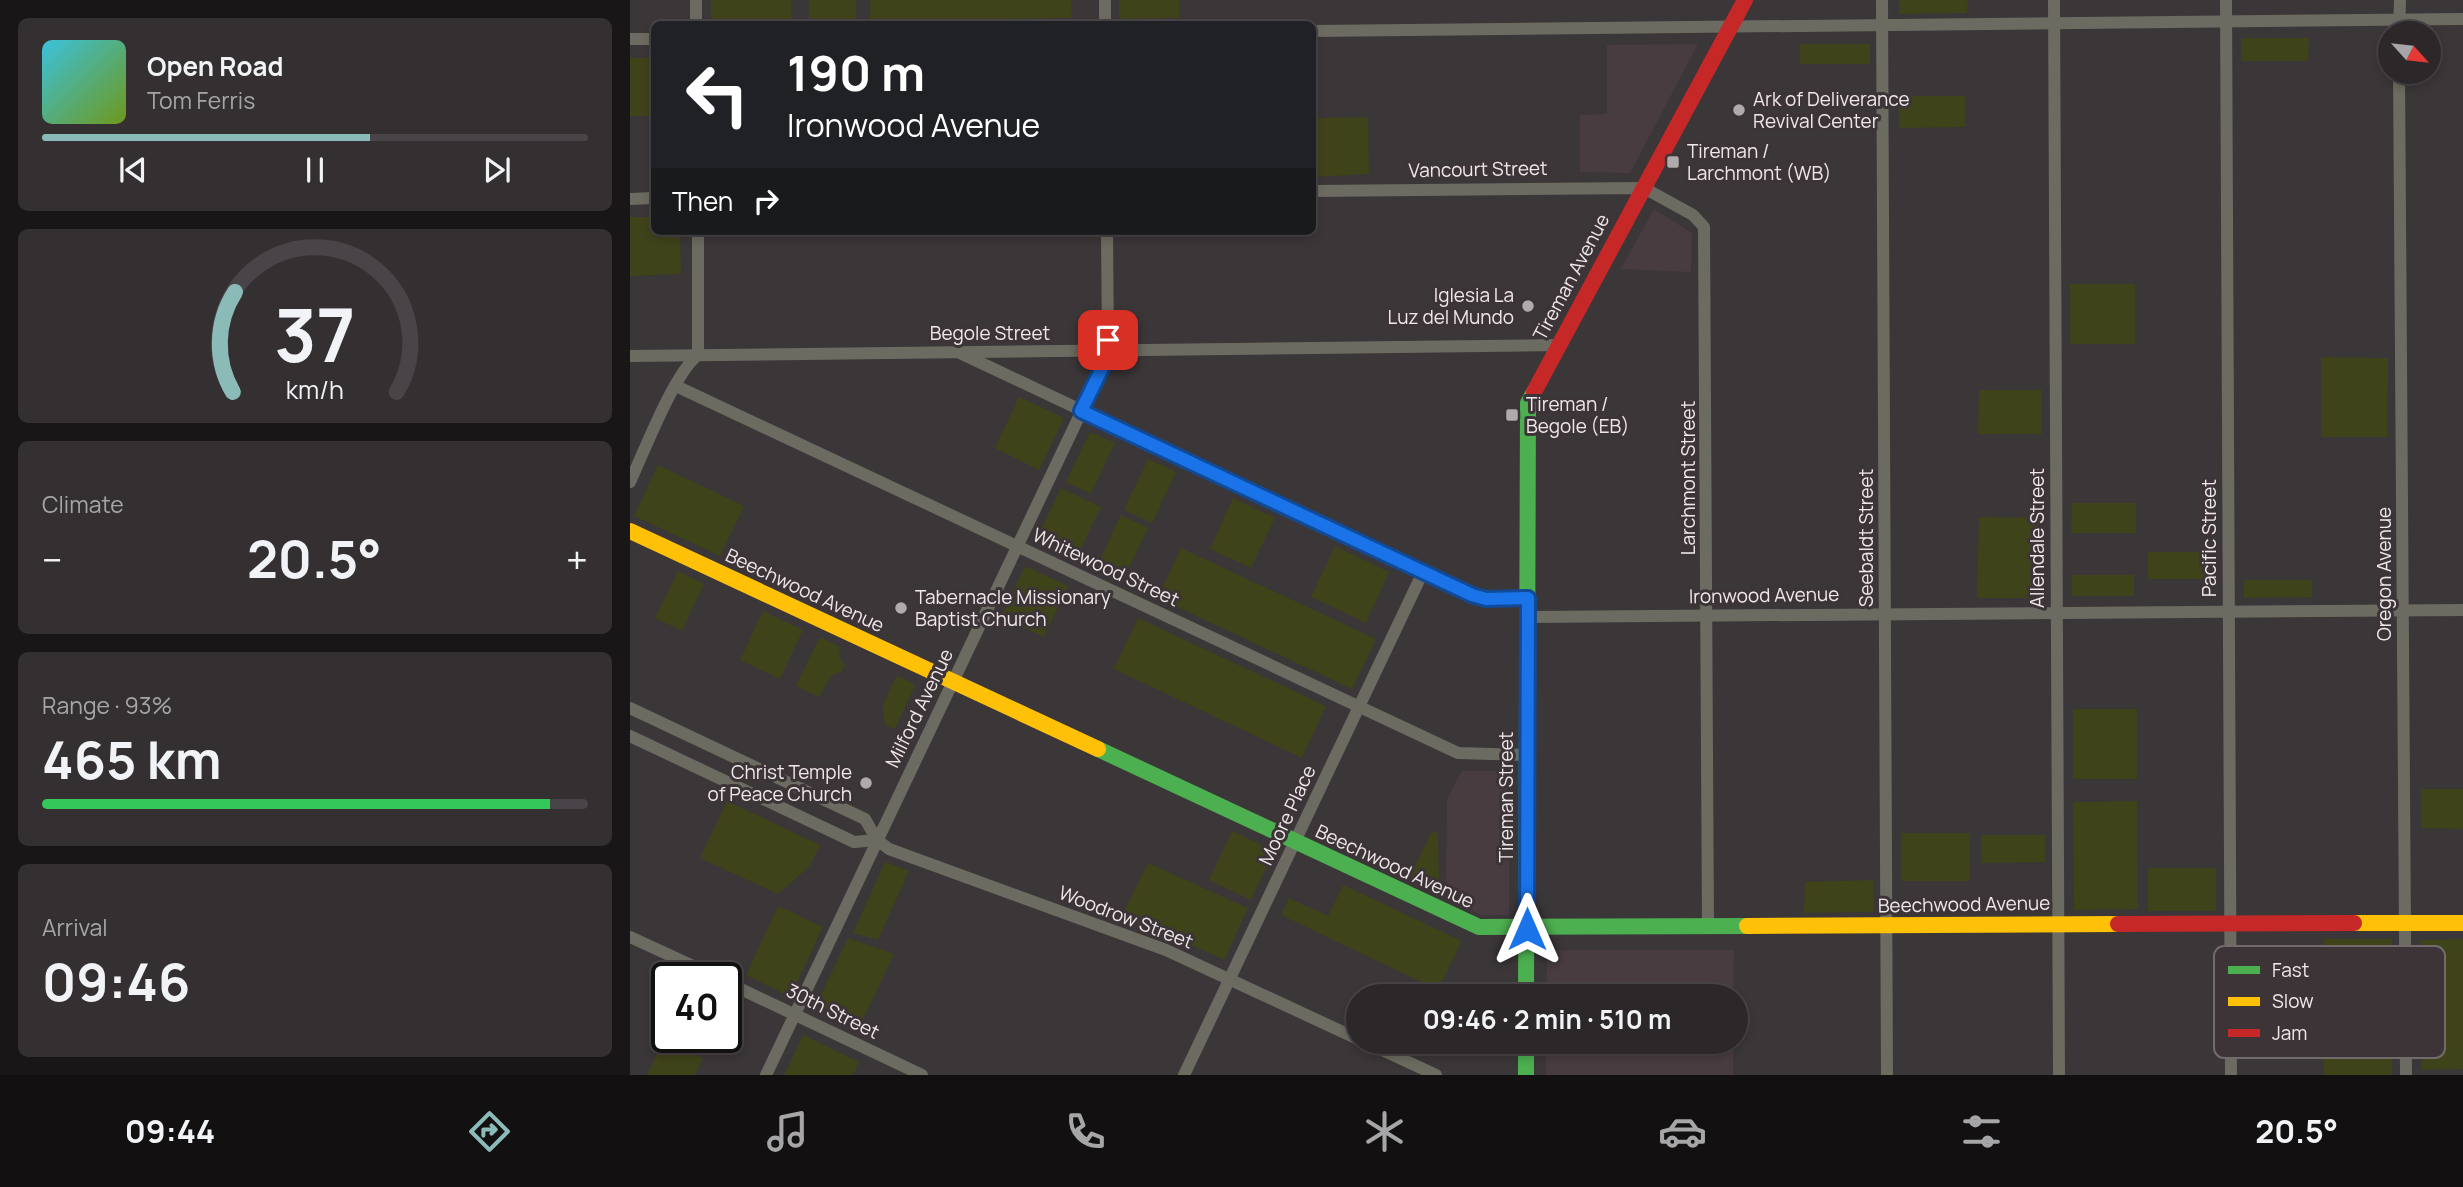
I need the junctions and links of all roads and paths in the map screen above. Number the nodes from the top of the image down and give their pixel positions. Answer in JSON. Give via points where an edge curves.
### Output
{"nodes":[{"id":1,"x":695,"y":0,"type":"edge"},
{"id":2,"x":1105,"y":0,"type":"edge"},
{"id":3,"x":1745,"y":0,"type":"edge"},
{"id":4,"x":1882,"y":0,"type":"edge"},
{"id":5,"x":2054,"y":0,"type":"edge"},
{"id":6,"x":2225,"y":0,"type":"edge"},
{"id":7,"x":2400,"y":0,"type":"edge"},
{"id":8,"x":2463,"y":19,"type":"edge"},
{"id":9,"x":696,"y":21,"type":"edge"},
{"id":10,"x":1105,"y":21,"type":"edge"},
{"id":11,"x":2399,"y":21,"type":"edge"},
{"id":12,"x":2441,"y":22,"type":"edge"},
{"id":13,"x":2226,"y":23,"type":"junction"},
{"id":14,"x":2054,"y":25,"type":"junction"},
{"id":15,"x":1883,"y":27,"type":"junction"},
{"id":16,"x":2378,"y":27,"type":"edge"},
{"id":17,"x":1730,"y":28,"type":"junction"},
{"id":18,"x":1316,"y":32,"type":"edge"},
{"id":19,"x":630,"y":39,"type":"edge"},
{"id":20,"x":651,"y":39,"type":"edge"},
{"id":21,"x":2399,"y":84,"type":"edge"},
{"id":22,"x":1644,"y":188,"type":"junction"},
{"id":23,"x":1316,"y":191,"type":"edge"},
{"id":24,"x":630,"y":198,"type":"edge"},
{"id":25,"x":651,"y":198,"type":"edge"},
{"id":26,"x":698,"y":235,"type":"edge"},
{"id":27,"x":1107,"y":235,"type":"edge"},
{"id":28,"x":1559,"y":345,"type":"junction"},
{"id":29,"x":1108,"y":350,"type":"junction"},
{"id":30,"x":957,"y":351,"type":"junction"},
{"id":31,"x":698,"y":355,"type":"junction"},
{"id":32,"x":630,"y":356,"type":"edge"},
{"id":33,"x":676,"y":386,"type":"junction"},
{"id":34,"x":1081,"y":411,"type":"junction"},
{"id":35,"x":630,"y":482,"type":"edge"},
{"id":36,"x":630,"y":531,"type":"edge"},
{"id":37,"x":1017,"y":546,"type":"junction"},
{"id":38,"x":1423,"y":572,"type":"junction"},
{"id":39,"x":1528,"y":598,"type":"junction"},
{"id":40,"x":2463,"y":610,"type":"edge"},
{"id":41,"x":2057,"y":611,"type":"junction"},
{"id":42,"x":2229,"y":611,"type":"junction"},
{"id":43,"x":2403,"y":611,"type":"junction"},
{"id":44,"x":1885,"y":613,"type":"junction"},
{"id":45,"x":1707,"y":615,"type":"junction"},
{"id":46,"x":1528,"y":617,"type":"junction"},
{"id":47,"x":953,"y":682,"type":"junction"},
{"id":48,"x":1359,"y":706,"type":"junction"},
{"id":49,"x":630,"y":708,"type":"edge"},
{"id":50,"x":630,"y":736,"type":"edge"},
{"id":51,"x":1527,"y":755,"type":"junction"},
{"id":52,"x":877,"y":840,"type":"junction"},
{"id":53,"x":1295,"y":843,"type":"junction"},
{"id":54,"x":2405,"y":923,"type":"junction"},
{"id":55,"x":2463,"y":923,"type":"edge"},
{"id":56,"x":2059,"y":924,"type":"junction"},
{"id":57,"x":2230,"y":924,"type":"junction"},
{"id":58,"x":1886,"y":925,"type":"junction"},
{"id":59,"x":1708,"y":927,"type":"junction"},
{"id":60,"x":1527,"y":929,"type":"junction"},
{"id":61,"x":630,"y":937,"type":"edge"},
{"id":62,"x":2230,"y":946,"type":"edge"},
{"id":63,"x":2405,"y":946,"type":"edge"},
{"id":64,"x":684,"y":962,"type":"edge"},
{"id":65,"x":1230,"y":980,"type":"junction"},
{"id":66,"x":1526,"y":984,"type":"edge"},
{"id":67,"x":742,"y":990,"type":"edge"},
{"id":68,"x":794,"y":1014,"type":"junction"},
{"id":69,"x":1346,"y":1033,"type":"edge"},
{"id":70,"x":1391,"y":1054,"type":"edge"},
{"id":71,"x":1526,"y":1054,"type":"edge"},
{"id":72,"x":765,"y":1075,"type":"edge"},
{"id":73,"x":922,"y":1075,"type":"edge"},
{"id":74,"x":1184,"y":1075,"type":"edge"},
{"id":75,"x":1436,"y":1075,"type":"edge"},
{"id":76,"x":1526,"y":1075,"type":"edge"},
{"id":77,"x":1887,"y":1075,"type":"edge"},
{"id":78,"x":2059,"y":1075,"type":"edge"}],
"edges":[{"from":1,"to":9,"type":"street"},
{"from":2,"to":10,"type":"street"},
{"from":3,"to":17,"type":"street","name":"Tireman Avenue"},
{"from":4,"to":15,"type":"street","name":"Seebaldt Street"},
{"from":5,"to":14,"type":"street","name":"Allendale Street"},
{"from":6,"to":13,"type":"street","name":"Pacific Street"},
{"from":7,"to":11,"type":"street"},
{"from":8,"to":12,"type":"street"},
{"from":13,"to":14,"type":"street"},
{"from":13,"to":16,"type":"street"},
{"from":13,"to":42,"type":"street","name":"Pacific Street"},
{"from":14,"to":15,"type":"street"},
{"from":14,"to":41,"type":"street","name":"Allendale Street"},
{"from":15,"to":17,"type":"street"},
{"from":15,"to":44,"type":"street","name":"Seebaldt Street"},
{"from":17,"to":18,"type":"street"},
{"from":17,"to":22,"type":"street","name":"Tireman Avenue"},
{"from":19,"to":20,"type":"street"},
{"from":21,"to":43,"type":"street","name":"Oregon Avenue"},
{"from":22,"to":23,"type":"street","name":"Vancourt Street"},
{"from":22,"to":28,"type":"street","name":"Tireman Avenue"},
{"from":22,"to":45,"type":"street","name":"Larchmont Street","via":[[1699,220],[1706,240]]},
{"from":24,"to":25,"type":"street"},
{"from":26,"to":31,"type":"street"},
{"from":27,"to":29,"type":"street","name":"Milford Avenue"},
{"from":28,"to":29,"type":"street","name":"Begole Street"},
{"from":28,"to":39,"type":"street","name":"Tireman Avenue","via":[[1528,403]]},
{"from":29,"to":30,"type":"street","name":"Begole Street"},
{"from":29,"to":34,"type":"street","name":"Milford Avenue"},
{"from":30,"to":31,"type":"street","name":"Begole Street"},
{"from":30,"to":34,"type":"street"},
{"from":31,"to":32,"type":"street","name":"Begole Street"},
{"from":31,"to":33,"type":"street"},
{"from":33,"to":35,"type":"street"},
{"from":33,"to":37,"type":"street","name":"Whitewood Street"},
{"from":34,"to":37,"type":"street","name":"Milford Avenue"},
{"from":34,"to":38,"type":"street"},
{"from":36,"to":47,"type":"street","name":"Beechwood Avenue"},
{"from":37,"to":47,"type":"street","name":"Milford Avenue"},
{"from":37,"to":48,"type":"street","name":"Whitewood Street"},
{"from":38,"to":39,"type":"street","via":[[1480,598]]},
{"from":38,"to":48,"type":"street","name":"Moore Place"},
{"from":39,"to":46,"type":"street","name":"Tireman Street"},
{"from":40,"to":43,"type":"street","name":"Ironwood Avenue"},
{"from":41,"to":42,"type":"street","name":"Ironwood Avenue"},
{"from":41,"to":44,"type":"street","name":"Ironwood Avenue"},
{"from":41,"to":56,"type":"street","name":"Allendale Street"},
{"from":42,"to":43,"type":"street","name":"Ironwood Avenue"},
{"from":42,"to":57,"type":"street","name":"Pacific Street"},
{"from":43,"to":54,"type":"street","name":"Oregon Avenue"},
{"from":44,"to":45,"type":"street","name":"Ironwood Avenue"},
{"from":44,"to":58,"type":"street","name":"Seebaldt Street"},
{"from":45,"to":46,"type":"street","name":"Ironwood Avenue"},
{"from":45,"to":59,"type":"street","name":"Larchmont Street"},
{"from":46,"to":51,"type":"street","name":"Tireman Street"},
{"from":47,"to":52,"type":"street","name":"Milford Avenue"},
{"from":47,"to":53,"type":"street","name":"Beechwood Avenue"},
{"from":48,"to":51,"type":"street","name":"Whitewood Street","via":[[1463,755]]},
{"from":48,"to":53,"type":"street","name":"Moore Place"},
{"from":49,"to":52,"type":"street","name":"Woodrow Street","via":[[865,819]]},
{"from":50,"to":52,"type":"street","name":"Woodrow Street","via":[[854,842]]},
{"from":51,"to":60,"type":"street","name":"Tireman Street"},
{"from":52,"to":65,"type":"street","name":"Woodrow Street","via":[[1166,950]]},
{"from":52,"to":68,"type":"street","name":"Milford Avenue"},
{"from":53,"to":60,"type":"street","name":"Beechwood Avenue","via":[[1470,924]]},
{"from":53,"to":65,"type":"street","name":"Moore Place"},
{"from":54,"to":55,"type":"street","name":"Beechwood Avenue"},
{"from":54,"to":57,"type":"street","name":"Beechwood Avenue"},
{"from":54,"to":63,"type":"street","name":"Oregon Avenue"},
{"from":56,"to":57,"type":"street","name":"Beechwood Avenue"},
{"from":56,"to":58,"type":"street","name":"Beechwood Avenue"},
{"from":56,"to":78,"type":"street","name":"Allendale Street"},
{"from":57,"to":62,"type":"street","name":"Pacific Street"},
{"from":58,"to":59,"type":"street","name":"Beechwood Avenue"},
{"from":58,"to":77,"type":"street","name":"Seebaldt Street"},
{"from":59,"to":60,"type":"street","name":"Beechwood Avenue"},
{"from":60,"to":66,"type":"street","name":"Tireman Street"},
{"from":61,"to":64,"type":"street"},
{"from":65,"to":69,"type":"street","name":"Woodrow Street"},
{"from":65,"to":74,"type":"street","name":"Moore Place"},
{"from":67,"to":68,"type":"street","name":"30th Street"},
{"from":68,"to":72,"type":"street","name":"Milford Avenue"},
{"from":68,"to":73,"type":"street","name":"30th Street"},
{"from":70,"to":75,"type":"street"},
{"from":71,"to":76,"type":"street"}]}
